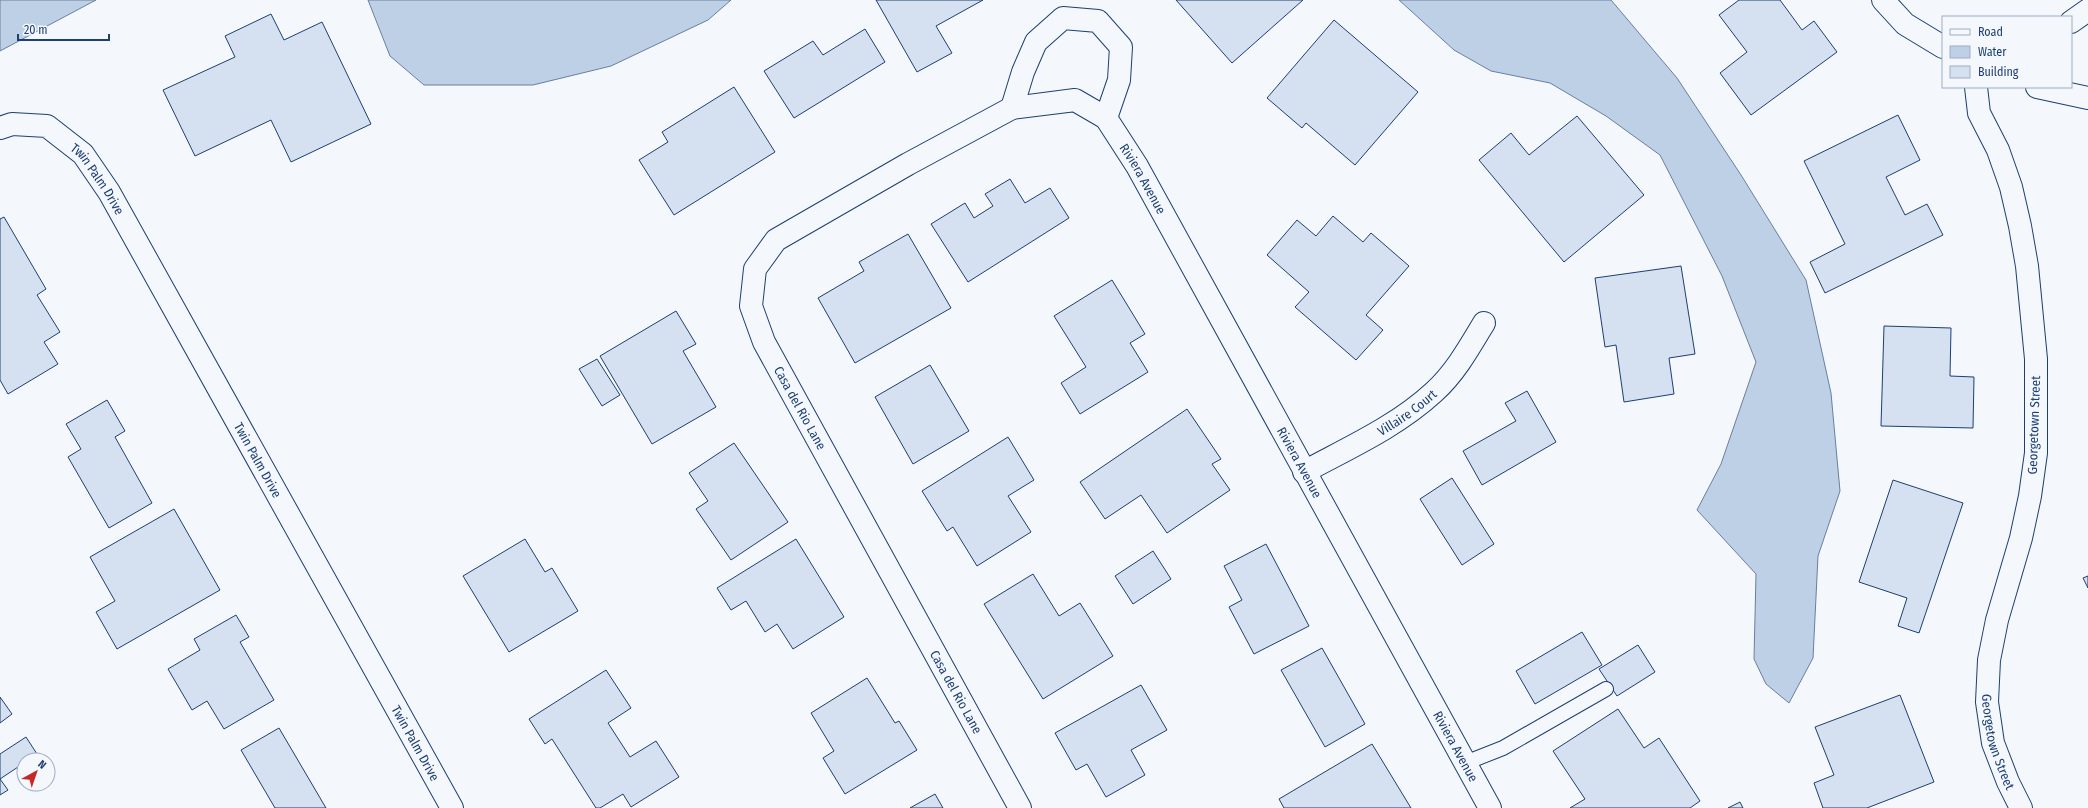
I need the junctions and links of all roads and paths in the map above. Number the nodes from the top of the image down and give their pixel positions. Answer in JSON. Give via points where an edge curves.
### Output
{"nodes":[{"id":1,"x":1883,"y":0,"type":"edge"},
{"id":2,"x":2088,"y":10,"type":"edge"},
{"id":3,"x":2072,"y":21,"type":"edge"},
{"id":4,"x":1942,"y":46,"type":"edge"},
{"id":5,"x":1976,"y":88,"type":"edge"},
{"id":6,"x":2042,"y":88,"type":"edge"},
{"id":7,"x":2088,"y":98,"type":"edge"},
{"id":8,"x":1012,"y":108,"type":"junction"},
{"id":9,"x":1106,"y":118,"type":"junction"},
{"id":10,"x":0,"y":128,"type":"edge"},
{"id":11,"x":1484,"y":324,"type":"dead end"},
{"id":12,"x":1304,"y":472,"type":"junction"},
{"id":13,"x":1606,"y":689,"type":"dead end"},
{"id":14,"x":1465,"y":763,"type":"junction"},
{"id":15,"x":452,"y":808,"type":"edge"},
{"id":16,"x":1020,"y":808,"type":"edge"},
{"id":17,"x":1490,"y":808,"type":"edge"},
{"id":18,"x":2021,"y":808,"type":"edge"}],
"edges":[{"from":1,"to":4,"type":"street","via":[[1906,24]]},
{"from":2,"to":3,"type":"street"},
{"from":5,"to":18,"type":"street","name":"Georgetown Street","via":[[1979,113],[1998,150],[2020,226],[2027,266],[2036,359],[2036,453],[2030,496],[2021,538],[1997,620],[1989,660],[1987,702],[1993,743]]},
{"from":6,"to":7,"type":"street"},
{"from":8,"to":9,"type":"street","name":"Riviera Avenue","via":[[1075,100]]},
{"from":8,"to":9,"type":"street","via":[[1036,42],[1063,18],[1098,21],[1121,47],[1119,80]]},
{"from":8,"to":16,"type":"street","name":"Casa del Rio Lane","via":[[776,240],[755,269],[751,306],[764,342]]},
{"from":9,"to":12,"type":"street","name":"Riviera Avenue","via":[[1137,166]]},
{"from":10,"to":15,"type":"street","name":"Twin Palm Drive","via":[[12,124],[47,126],[82,154],[109,192]]},
{"from":11,"to":12,"type":"street","name":"Villaire Court","via":[[1462,360],[1434,392],[1402,418]]},
{"from":12,"to":14,"type":"street","name":"Riviera Avenue"},
{"from":13,"to":14,"type":"lane","via":[[1503,748]]},
{"from":14,"to":17,"type":"street","name":"Riviera Avenue"}]}
